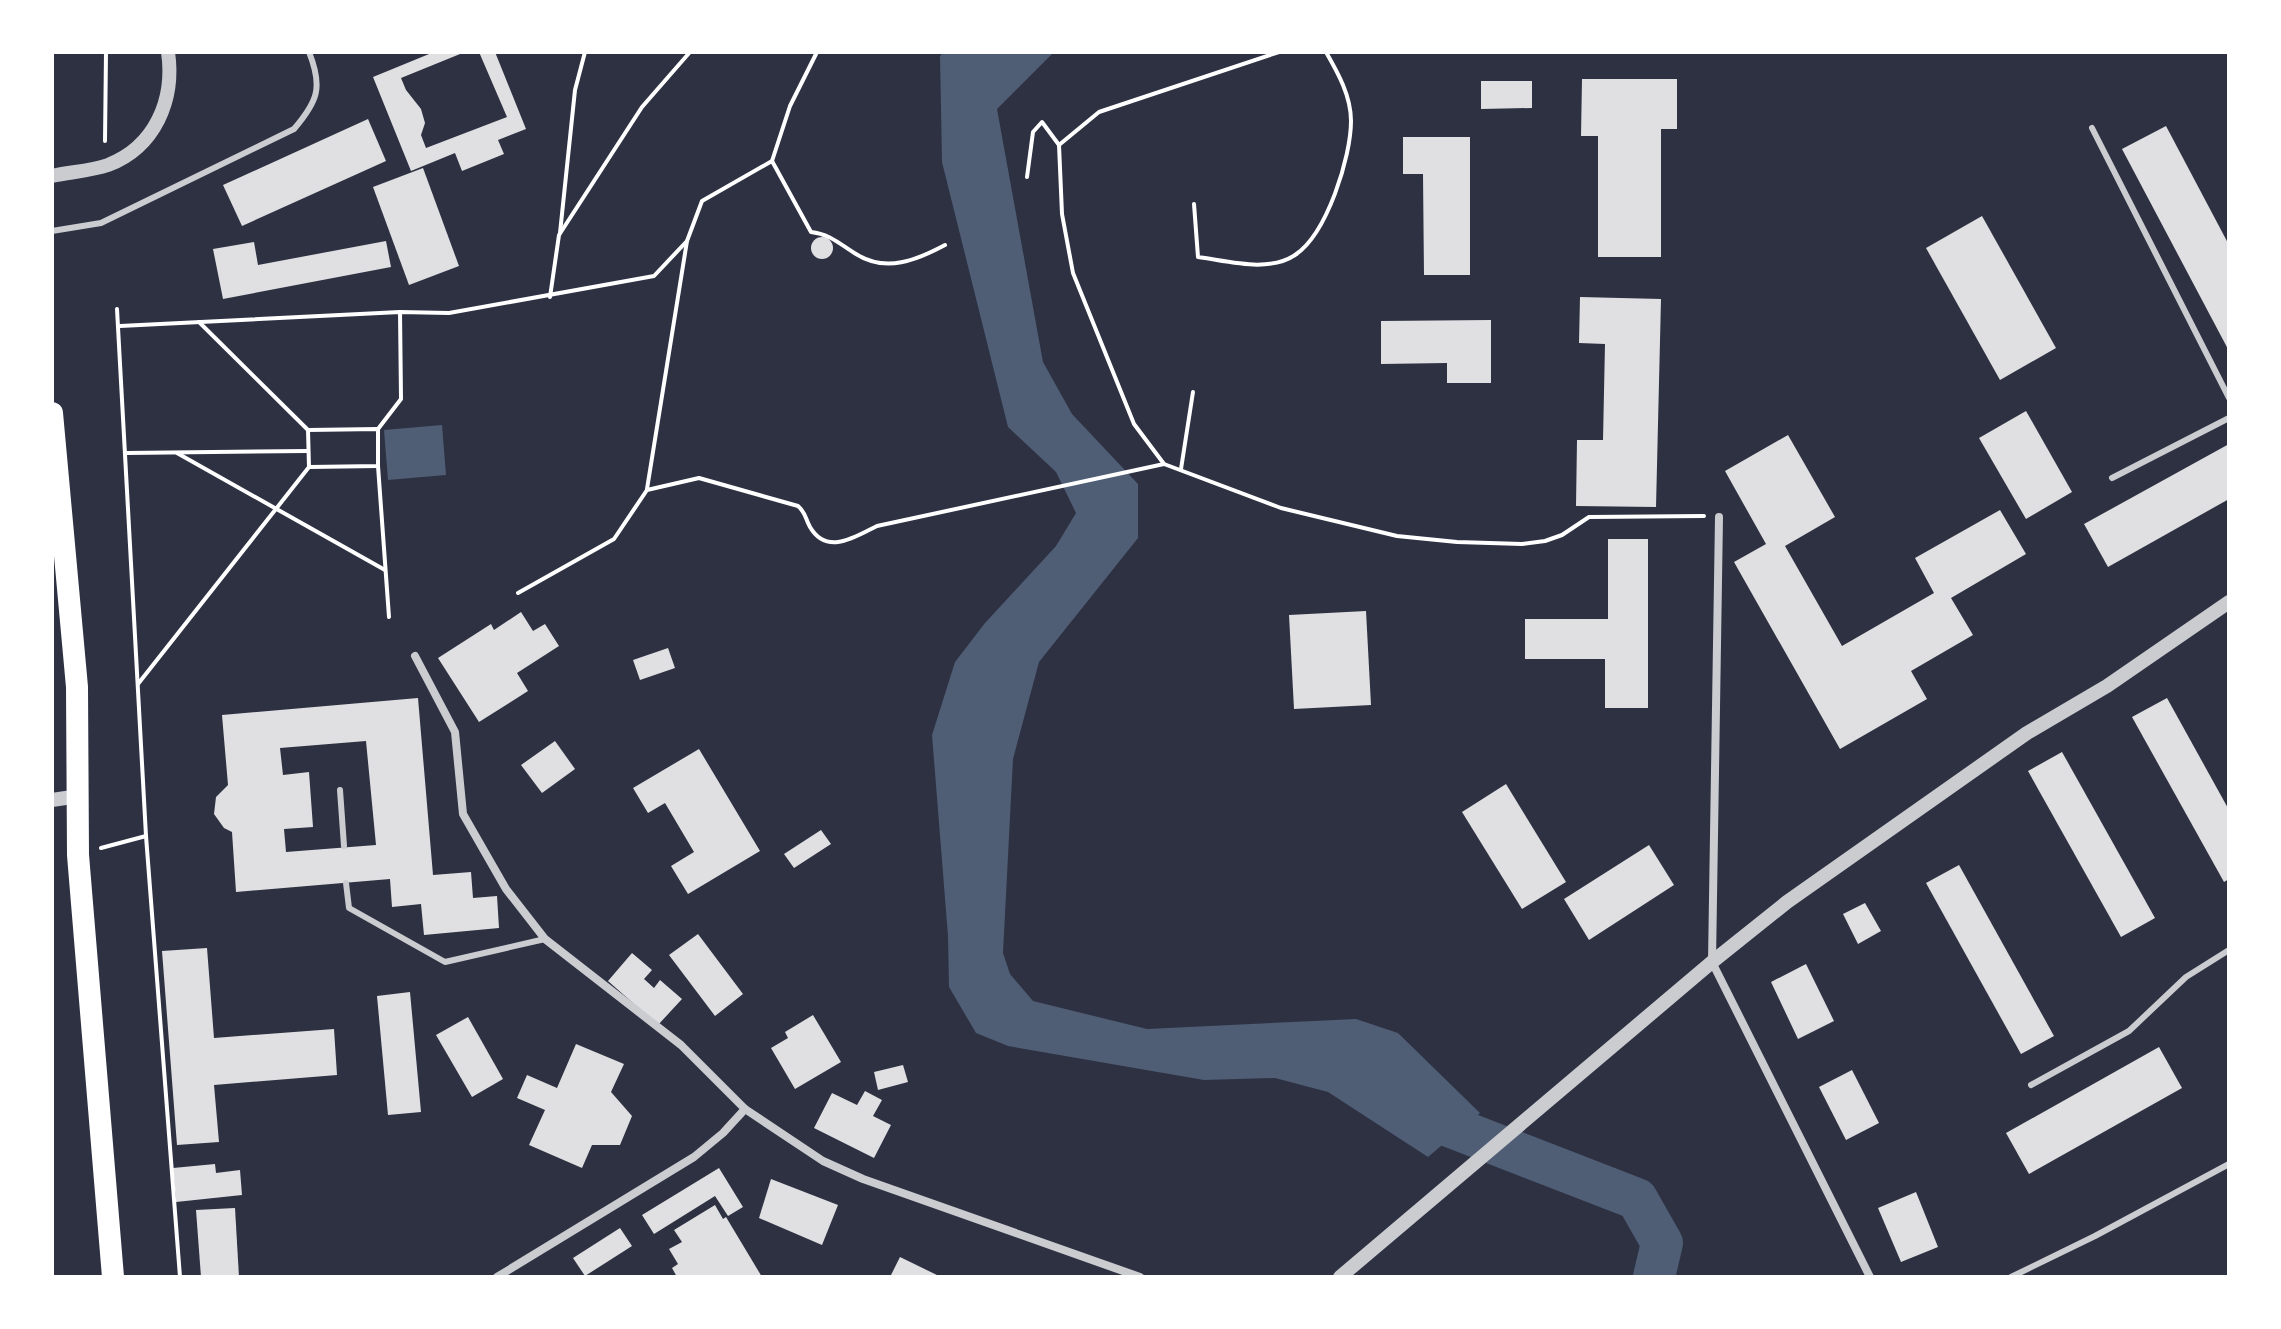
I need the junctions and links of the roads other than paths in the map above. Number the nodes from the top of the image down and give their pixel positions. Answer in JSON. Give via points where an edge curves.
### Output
{"nodes":[{"id":1,"x":168,"y":52,"type":"edge"},
{"id":2,"x":309,"y":52,"type":"edge"},
{"id":3,"x":2092,"y":128,"type":"dead end"},
{"id":4,"x":52,"y":176,"type":"edge"},
{"id":5,"x":52,"y":231,"type":"edge"},
{"id":6,"x":2229,"y":398,"type":"edge"},
{"id":7,"x":52,"y":413,"type":"edge"},
{"id":8,"x":2229,"y":418,"type":"edge"},
{"id":9,"x":2112,"y":478,"type":"dead end"},
{"id":10,"x":1719,"y":517,"type":"road end"},
{"id":11,"x":2229,"y":602,"type":"edge"},
{"id":12,"x":415,"y":656,"type":"dead end"},
{"id":13,"x":340,"y":790,"type":"dead end"},
{"id":14,"x":79,"y":796,"type":"junction"},
{"id":15,"x":52,"y":800,"type":"edge"},
{"id":16,"x":344,"y":846,"type":"dead end"},
{"id":17,"x":346,"y":883,"type":"dead end"},
{"id":18,"x":545,"y":939,"type":"junction"},
{"id":19,"x":2229,"y":950,"type":"edge"},
{"id":20,"x":1712,"y":962,"type":"junction"},
{"id":21,"x":2031,"y":1085,"type":"dead end"},
{"id":22,"x":745,"y":1109,"type":"junction"},
{"id":23,"x":2229,"y":1164,"type":"edge"},
{"id":24,"x":113,"y":1277,"type":"edge"},
{"id":25,"x":497,"y":1277,"type":"edge"},
{"id":26,"x":1140,"y":1277,"type":"edge"},
{"id":27,"x":1340,"y":1277,"type":"edge"},
{"id":28,"x":1870,"y":1277,"type":"edge"},
{"id":29,"x":2011,"y":1277,"type":"edge"}],
"edges":[{"from":1,"to":4,"type":"street","via":[[169,93],[162,116],[147,137],[127,156],[105,166]]},
{"from":2,"to":5,"type":"lane","via":[[317,94],[294,129],[101,223]]},
{"from":3,"to":6,"type":"lane"},
{"from":7,"to":14,"type":"highway","via":[[77,687]]},
{"from":8,"to":9,"type":"lane"},
{"from":10,"to":20,"type":"street"},
{"from":11,"to":20,"type":"street","via":[[2107,686],[2027,733],[1787,902]]},
{"from":12,"to":18,"type":"street","via":[[455,732],[463,814],[506,889]]},
{"from":13,"to":16,"type":"lane"},
{"from":14,"to":15,"type":"street"},
{"from":14,"to":24,"type":"highway","via":[[78,855]]},
{"from":17,"to":18,"type":"lane","via":[[349,908],[445,962]]},
{"from":18,"to":22,"type":"street","via":[[681,1045]]},
{"from":19,"to":21,"type":"lane","via":[[2186,977],[2129,1031]]},
{"from":20,"to":27,"type":"street"},
{"from":20,"to":28,"type":"street"},
{"from":22,"to":25,"type":"street","via":[[694,1157]]},
{"from":22,"to":26,"type":"street","via":[[823,1161],[863,1179]]},
{"from":23,"to":29,"type":"lane"}]}
